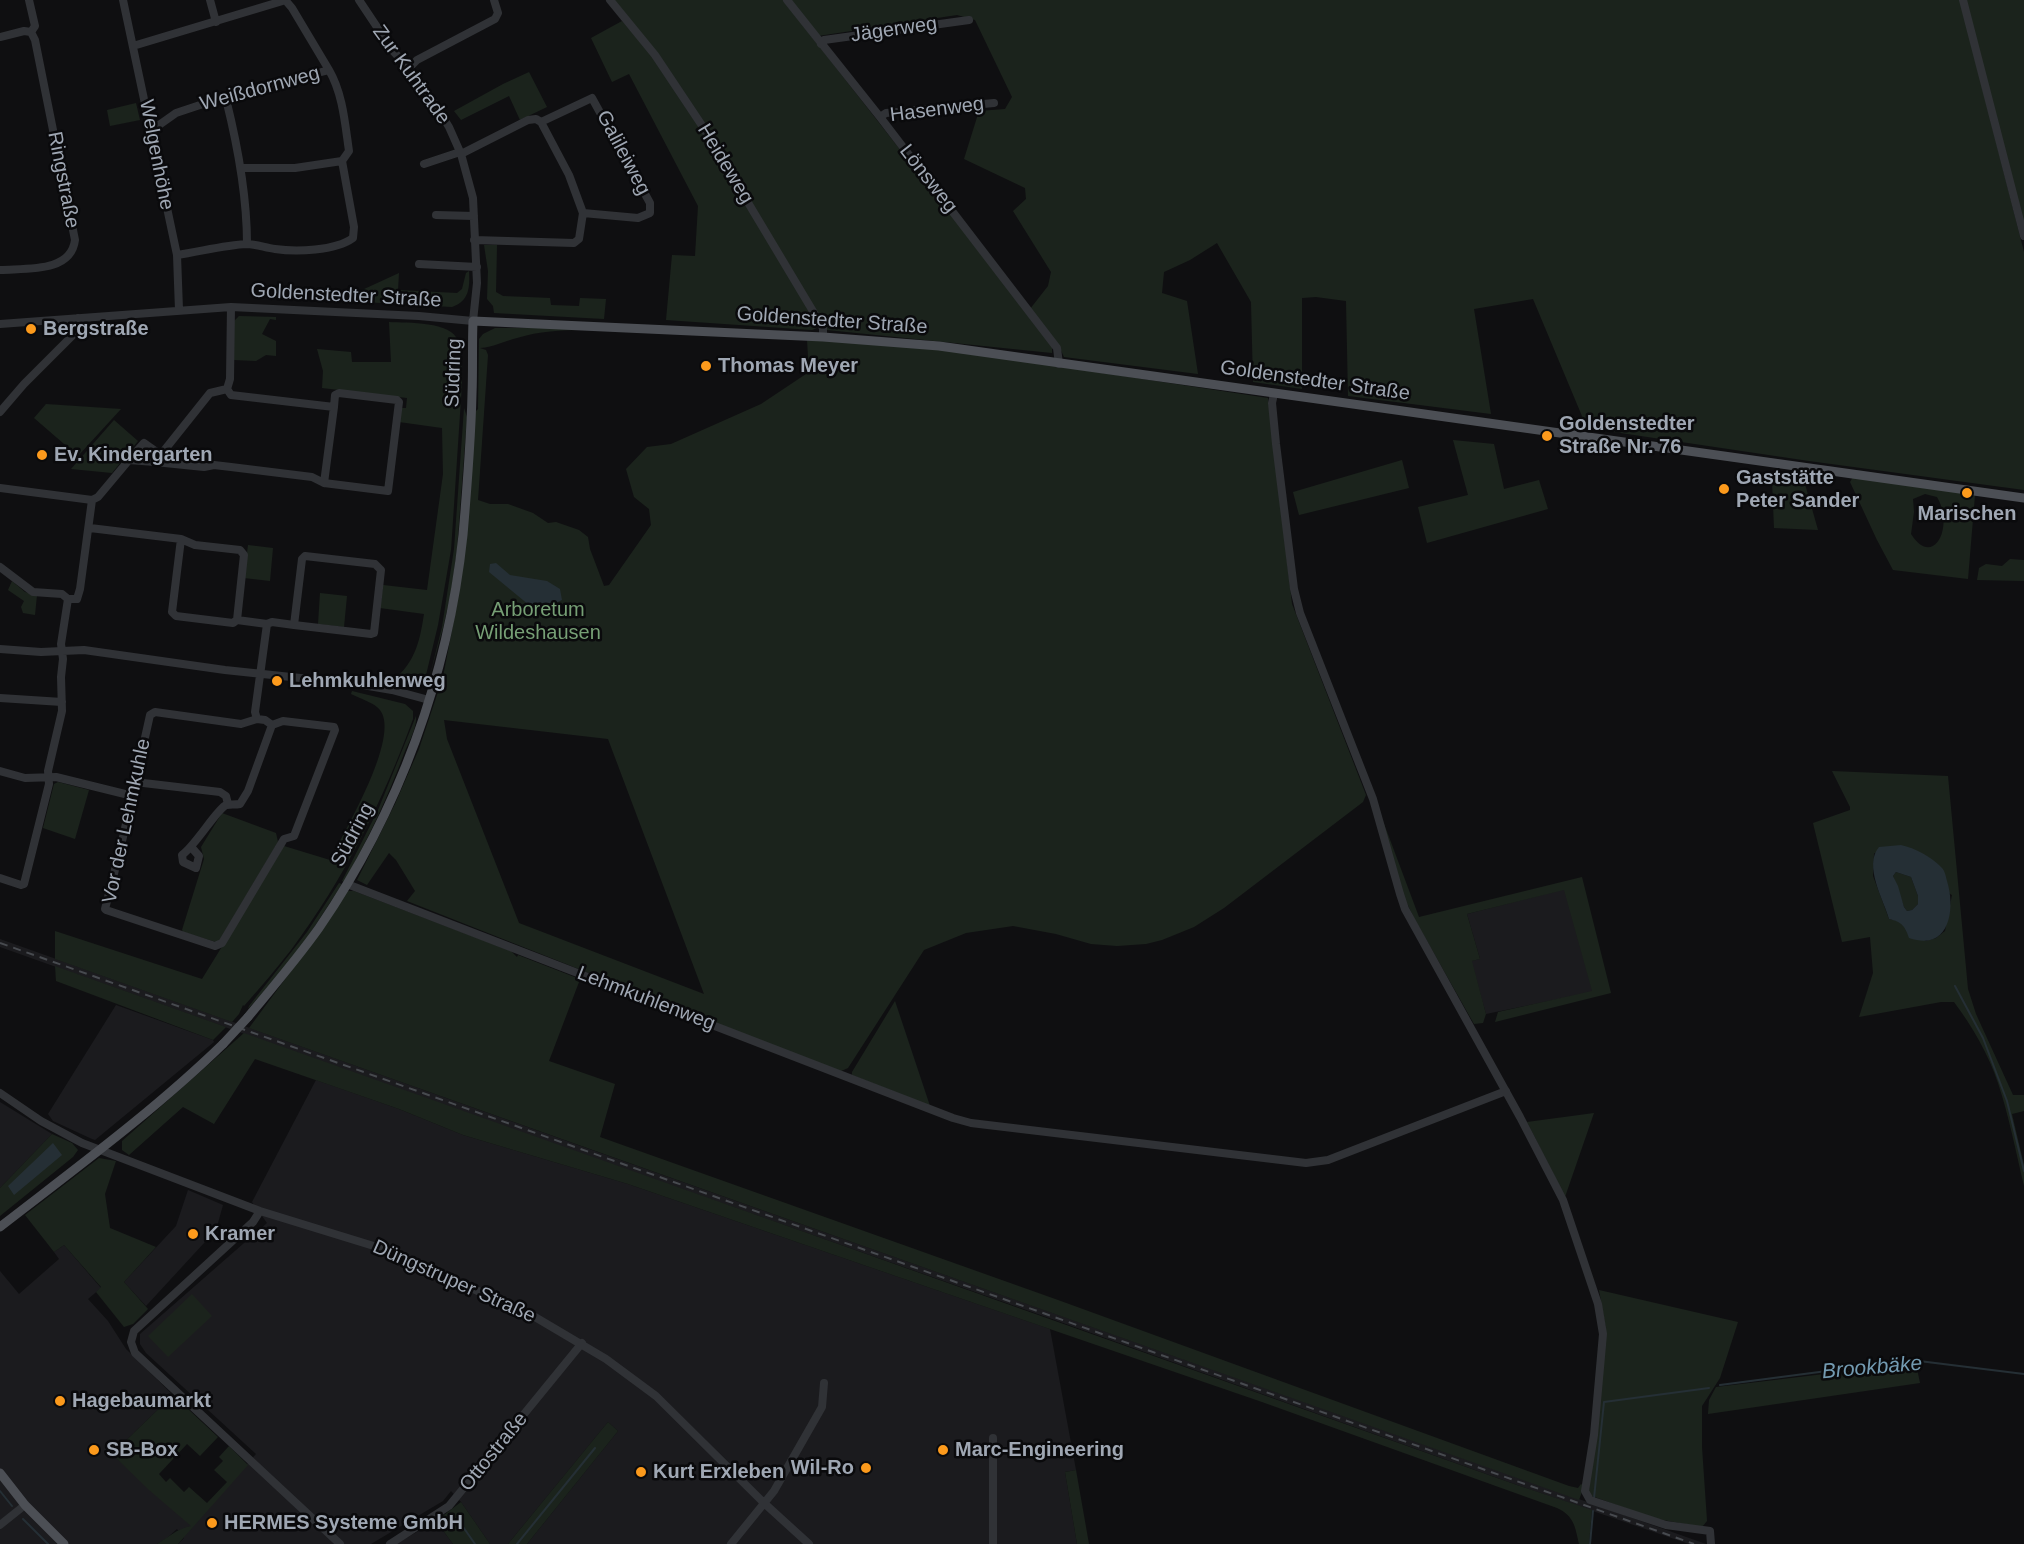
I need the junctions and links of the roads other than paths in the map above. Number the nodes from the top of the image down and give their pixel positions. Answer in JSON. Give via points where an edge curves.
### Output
{"nodes":[{"id":1,"x":29,"y":0,"type":"edge"},
{"id":2,"x":123,"y":0,"type":"edge"},
{"id":3,"x":210,"y":0,"type":"edge"},
{"id":4,"x":359,"y":0,"type":"edge"},
{"id":5,"x":494,"y":0,"type":"edge"},
{"id":6,"x":610,"y":0,"type":"edge"},
{"id":7,"x":787,"y":0,"type":"edge"},
{"id":8,"x":1963,"y":0,"type":"edge"},
{"id":9,"x":286,"y":1,"type":"edge"},
{"id":10,"x":969,"y":20,"type":"dead end"},
{"id":11,"x":216,"y":22,"type":"junction"},
{"id":12,"x":31,"y":32,"type":"junction"},
{"id":13,"x":0,"y":37,"type":"edge"},
{"id":14,"x":821,"y":44,"type":"junction"},
{"id":15,"x":133,"y":46,"type":"junction"},
{"id":16,"x":409,"y":68,"type":"junction"},
{"id":17,"x":329,"y":70,"type":"junction"},
{"id":18,"x":226,"y":99,"type":"junction"},
{"id":19,"x":994,"y":103,"type":"dead end"},
{"id":20,"x":880,"y":117,"type":"junction"},
{"id":21,"x":541,"y":122,"type":"junction"},
{"id":22,"x":152,"y":130,"type":"junction"},
{"id":23,"x":460,"y":153,"type":"junction"},
{"id":24,"x":342,"y":161,"type":"junction"},
{"id":25,"x":424,"y":164,"type":"dead end"},
{"id":26,"x":242,"y":168,"type":"junction"},
{"id":27,"x":583,"y":213,"type":"junction"},
{"id":28,"x":436,"y":214,"type":"dead end"},
{"id":29,"x":474,"y":216,"type":"junction"},
{"id":30,"x":2024,"y":236,"type":"edge"},
{"id":31,"x":474,"y":240,"type":"junction"},
{"id":32,"x":248,"y":244,"type":"junction"},
{"id":33,"x":177,"y":255,"type":"junction"},
{"id":34,"x":419,"y":264,"type":"dead end"},
{"id":35,"x":477,"y":267,"type":"junction"},
{"id":36,"x":0,"y":270,"type":"edge"},
{"id":37,"x":231,"y":307,"type":"junction"},
{"id":38,"x":179,"y":310,"type":"junction"},
{"id":39,"x":78,"y":318,"type":"junction"},
{"id":40,"x":473,"y":321,"type":"junction"},
{"id":41,"x":0,"y":324,"type":"edge"},
{"id":42,"x":823,"y":337,"type":"junction"},
{"id":43,"x":1059,"y":364,"type":"junction"},
{"id":44,"x":227,"y":389,"type":"junction"},
{"id":45,"x":1274,"y":394,"type":"junction"},
{"id":46,"x":334,"y":407,"type":"junction"},
{"id":47,"x":0,"y":412,"type":"edge"},
{"id":48,"x":161,"y":455,"type":"junction"},
{"id":49,"x":129,"y":460,"type":"junction"},
{"id":50,"x":155,"y":462,"type":"junction"},
{"id":51,"x":324,"y":483,"type":"junction"},
{"id":52,"x":0,"y":488,"type":"edge"},
{"id":53,"x":2024,"y":498,"type":"edge"},
{"id":54,"x":92,"y":500,"type":"junction"},
{"id":55,"x":90,"y":528,"type":"junction"},
{"id":56,"x":181,"y":539,"type":"junction"},
{"id":57,"x":0,"y":567,"type":"edge"},
{"id":58,"x":68,"y":599,"type":"junction"},
{"id":59,"x":237,"y":620,"type":"junction"},
{"id":60,"x":267,"y":624,"type":"junction"},
{"id":61,"x":294,"y":625,"type":"junction"},
{"id":62,"x":0,"y":649,"type":"edge"},
{"id":63,"x":62,"y":651,"type":"junction"},
{"id":64,"x":261,"y":674,"type":"junction"},
{"id":65,"x":0,"y":698,"type":"edge"},
{"id":66,"x":429,"y":700,"type":"junction"},
{"id":67,"x":62,"y":702,"type":"junction"},
{"id":68,"x":257,"y":720,"type":"junction"},
{"id":69,"x":272,"y":726,"type":"junction"},
{"id":70,"x":0,"y":771,"type":"edge"},
{"id":71,"x":49,"y":778,"type":"junction"},
{"id":72,"x":135,"y":782,"type":"junction"},
{"id":73,"x":133,"y":796,"type":"junction"},
{"id":74,"x":228,"y":804,"type":"junction"},
{"id":75,"x":192,"y":848,"type":"dead end"},
{"id":76,"x":0,"y":878,"type":"edge"},
{"id":77,"x":347,"y":884,"type":"junction"},
{"id":78,"x":1506,"y":1091,"type":"junction"},
{"id":79,"x":0,"y":1093,"type":"edge"},
{"id":80,"x":99,"y":1149,"type":"junction"},
{"id":81,"x":260,"y":1211,"type":"junction"},
{"id":82,"x":0,"y":1227,"type":"edge"},
{"id":83,"x":582,"y":1343,"type":"junction"},
{"id":84,"x":824,"y":1383,"type":"dead end"},
{"id":85,"x":993,"y":1438,"type":"dead end"},
{"id":86,"x":0,"y":1473,"type":"edge"},
{"id":87,"x":764,"y":1503,"type":"junction"},
{"id":88,"x":25,"y":1505,"type":"junction"},
{"id":89,"x":0,"y":1525,"type":"edge"},
{"id":90,"x":64,"y":1544,"type":"edge"},
{"id":91,"x":340,"y":1544,"type":"edge"},
{"id":92,"x":390,"y":1544,"type":"edge"},
{"id":93,"x":731,"y":1544,"type":"edge"},
{"id":94,"x":809,"y":1544,"type":"edge"},
{"id":95,"x":993,"y":1544,"type":"edge"},
{"id":96,"x":1711,"y":1544,"type":"edge"}],
"edges":[{"from":1,"to":12,"type":"street","name":"Ringstraße","via":[[35,26]]},
{"from":2,"to":15,"type":"street","name":"Welgenhöhe"},
{"from":3,"to":11,"type":"street"},
{"from":4,"to":16,"type":"street","name":"Zur Kuhtrade"},
{"from":5,"to":16,"type":"street","via":[[498,13],[495,19]]},
{"from":6,"to":42,"type":"street","name":"Heideweg","via":[[655,55],[701,124],[823,328]]},
{"from":7,"to":14,"type":"street","name":"Lönsweg"},
{"from":8,"to":30,"type":"street"},
{"from":9,"to":11,"type":"street"},
{"from":9,"to":17,"type":"street","name":"Weißdornweg"},
{"from":10,"to":14,"type":"street","name":"Jägerweg","via":[[824,40]]},
{"from":11,"to":15,"type":"street"},
{"from":12,"to":13,"type":"street"},
{"from":12,"to":36,"type":"street","name":"Ringstraße","via":[[74,248],[57,264]]},
{"from":14,"to":20,"type":"street","name":"Lönsweg"},
{"from":15,"to":22,"type":"street","name":"Welgenhöhe"},
{"from":16,"to":23,"type":"street","name":"Zur Kuhtrade","via":[[449,127]]},
{"from":17,"to":18,"type":"street","name":"Weißdornweg"},
{"from":17,"to":24,"type":"street","via":[[336,81],[349,151]]},
{"from":18,"to":22,"type":"street","name":"Weißdornweg","via":[[176,113]]},
{"from":18,"to":26,"type":"street"},
{"from":19,"to":20,"type":"street","name":"Hasenweg","via":[[886,113]]},
{"from":20,"to":43,"type":"street","name":"Lönsweg","via":[[1057,348]]},
{"from":21,"to":23,"type":"street","via":[[528,120]]},
{"from":21,"to":27,"type":"street","via":[[569,175]]},
{"from":21,"to":27,"type":"street","name":"Galileiweg","via":[[588,98],[595,100],[650,203],[650,213],[638,218]]},
{"from":22,"to":33,"type":"street","name":"Welgenhöhe"},
{"from":23,"to":25,"type":"street"},
{"from":23,"to":29,"type":"street","name":"Zur Kuhtrade","via":[[472,193]]},
{"from":24,"to":26,"type":"street","via":[[295,168]]},
{"from":24,"to":32,"type":"street","via":[[353,238],[315,249]]},
{"from":26,"to":32,"type":"street"},
{"from":27,"to":31,"type":"street","via":[[579,239],[574,243]]},
{"from":28,"to":29,"type":"street"},
{"from":29,"to":31,"type":"street","name":"Zur Kuhtrade"},
{"from":31,"to":35,"type":"street","name":"Zur Kuhtrade"},
{"from":32,"to":33,"type":"street"},
{"from":33,"to":38,"type":"street","name":"Welgenhöhe"},
{"from":34,"to":35,"type":"street"},
{"from":35,"to":40,"type":"street","name":"Zur Kuhtrade"},
{"from":37,"to":38,"type":"street","name":"Goldenstedter Straße"},
{"from":37,"to":40,"type":"street","name":"Goldenstedter Straße"},
{"from":37,"to":44,"type":"street"},
{"from":38,"to":39,"type":"street","name":"Goldenstedter Straße"},
{"from":39,"to":41,"type":"street","name":"Goldenstedter Straße"},
{"from":39,"to":47,"type":"street","via":[[78,330]]},
{"from":40,"to":42,"type":"main road","name":"Goldenstedter Straße"},
{"from":40,"to":66,"type":"main road","name":"Südring","via":[[463,534],[449,628]]},
{"from":42,"to":43,"type":"main road","name":"Goldenstedter Straße","via":[[939,346]]},
{"from":43,"to":45,"type":"main road","name":"Goldenstedter Straße"},
{"from":44,"to":46,"type":"street","via":[[231,395]]},
{"from":44,"to":48,"type":"street","via":[[210,393]]},
{"from":45,"to":53,"type":"main road","name":"Goldenstedter Straße"},
{"from":45,"to":78,"type":"street","via":[[1282,501],[1300,613],[1373,799],[1406,909]]},
{"from":46,"to":51,"type":"street"},
{"from":46,"to":51,"type":"street","via":[[335,395],[339,393],[399,402],[388,491]]},
{"from":48,"to":49,"type":"street","via":[[144,443]]},
{"from":48,"to":50,"type":"street"},
{"from":49,"to":50,"type":"street"},
{"from":49,"to":54,"type":"street"},
{"from":50,"to":51,"type":"street","via":[[312,477]]},
{"from":52,"to":54,"type":"street"},
{"from":54,"to":55,"type":"street"},
{"from":55,"to":56,"type":"street"},
{"from":55,"to":58,"type":"street","via":[[80,590],[77,599]]},
{"from":56,"to":59,"type":"street","via":[[195,545],[240,550],[244,555]]},
{"from":56,"to":59,"type":"street","via":[[172,612],[176,616],[233,623]]},
{"from":57,"to":58,"type":"street","via":[[33,592],[62,594]]},
{"from":58,"to":63,"type":"street"},
{"from":59,"to":60,"type":"street"},
{"from":60,"to":61,"type":"street"},
{"from":60,"to":64,"type":"street"},
{"from":61,"to":61,"type":"street","via":[[305,556],[379,566],[374,633]]},
{"from":62,"to":63,"type":"street"},
{"from":63,"to":64,"type":"street","via":[[84,650]]},
{"from":63,"to":67,"type":"street"},
{"from":64,"to":66,"type":"street","via":[[368,686]]},
{"from":64,"to":68,"type":"street"},
{"from":65,"to":67,"type":"street"},
{"from":66,"to":77,"type":"main road","name":"Südring","via":[[396,793]]},
{"from":67,"to":71,"type":"street"},
{"from":68,"to":69,"type":"street","name":"Vor der Lehmkuhle"},
{"from":68,"to":72,"type":"street","name":"Vor der Lehmkuhle","via":[[241,724],[155,712],[150,715]]},
{"from":69,"to":73,"type":"street","name":"Vor der Lehmkuhle","via":[[283,721],[335,730],[294,836],[284,839],[222,943],[214,946],[106,910]]},
{"from":69,"to":74,"type":"street","via":[[248,791],[240,804]]},
{"from":70,"to":71,"type":"street","via":[[25,778]]},
{"from":71,"to":73,"type":"street"},
{"from":71,"to":76,"type":"street","via":[[24,884]]},
{"from":72,"to":73,"type":"street","name":"Vor der Lehmkuhle"},
{"from":72,"to":74,"type":"street","via":[[220,792]]},
{"from":74,"to":75,"type":"street","via":[[220,809]]},
{"from":77,"to":78,"type":"street","name":"Lehmkuhlenweg","via":[[971,1123],[1306,1163],[1328,1160]]},
{"from":77,"to":80,"type":"main road","name":"Südring","bridge":true,"via":[[300,954],[223,1044]]},
{"from":78,"to":96,"type":"street","via":[[1563,1200],[1598,1304],[1602,1325],[1587,1496],[1666,1525],[1710,1531]]},
{"from":79,"to":80,"type":"street","name":"Düngstruper Straße","via":[[63,1134]]},
{"from":80,"to":81,"type":"street","name":"Düngstruper Straße"},
{"from":80,"to":82,"type":"main road","name":"Südring"},
{"from":81,"to":83,"type":"street","name":"Düngstruper Straße","via":[[419,1263]]},
{"from":81,"to":91,"type":"street","via":[[253,1222],[134,1331],[131,1342],[135,1353]]},
{"from":83,"to":87,"type":"street","name":"Düngstruper Straße","via":[[656,1396]]},
{"from":83,"to":92,"type":"street","name":"Ottostraße","via":[[449,1506]]},
{"from":84,"to":87,"type":"street","via":[[822,1407]]},
{"from":85,"to":95,"type":"street"},
{"from":86,"to":88,"type":"main road"},
{"from":87,"to":93,"type":"street"},
{"from":87,"to":94,"type":"street","name":"Düngstruper Straße"},
{"from":88,"to":89,"type":"street"},
{"from":88,"to":90,"type":"main road"}]}
